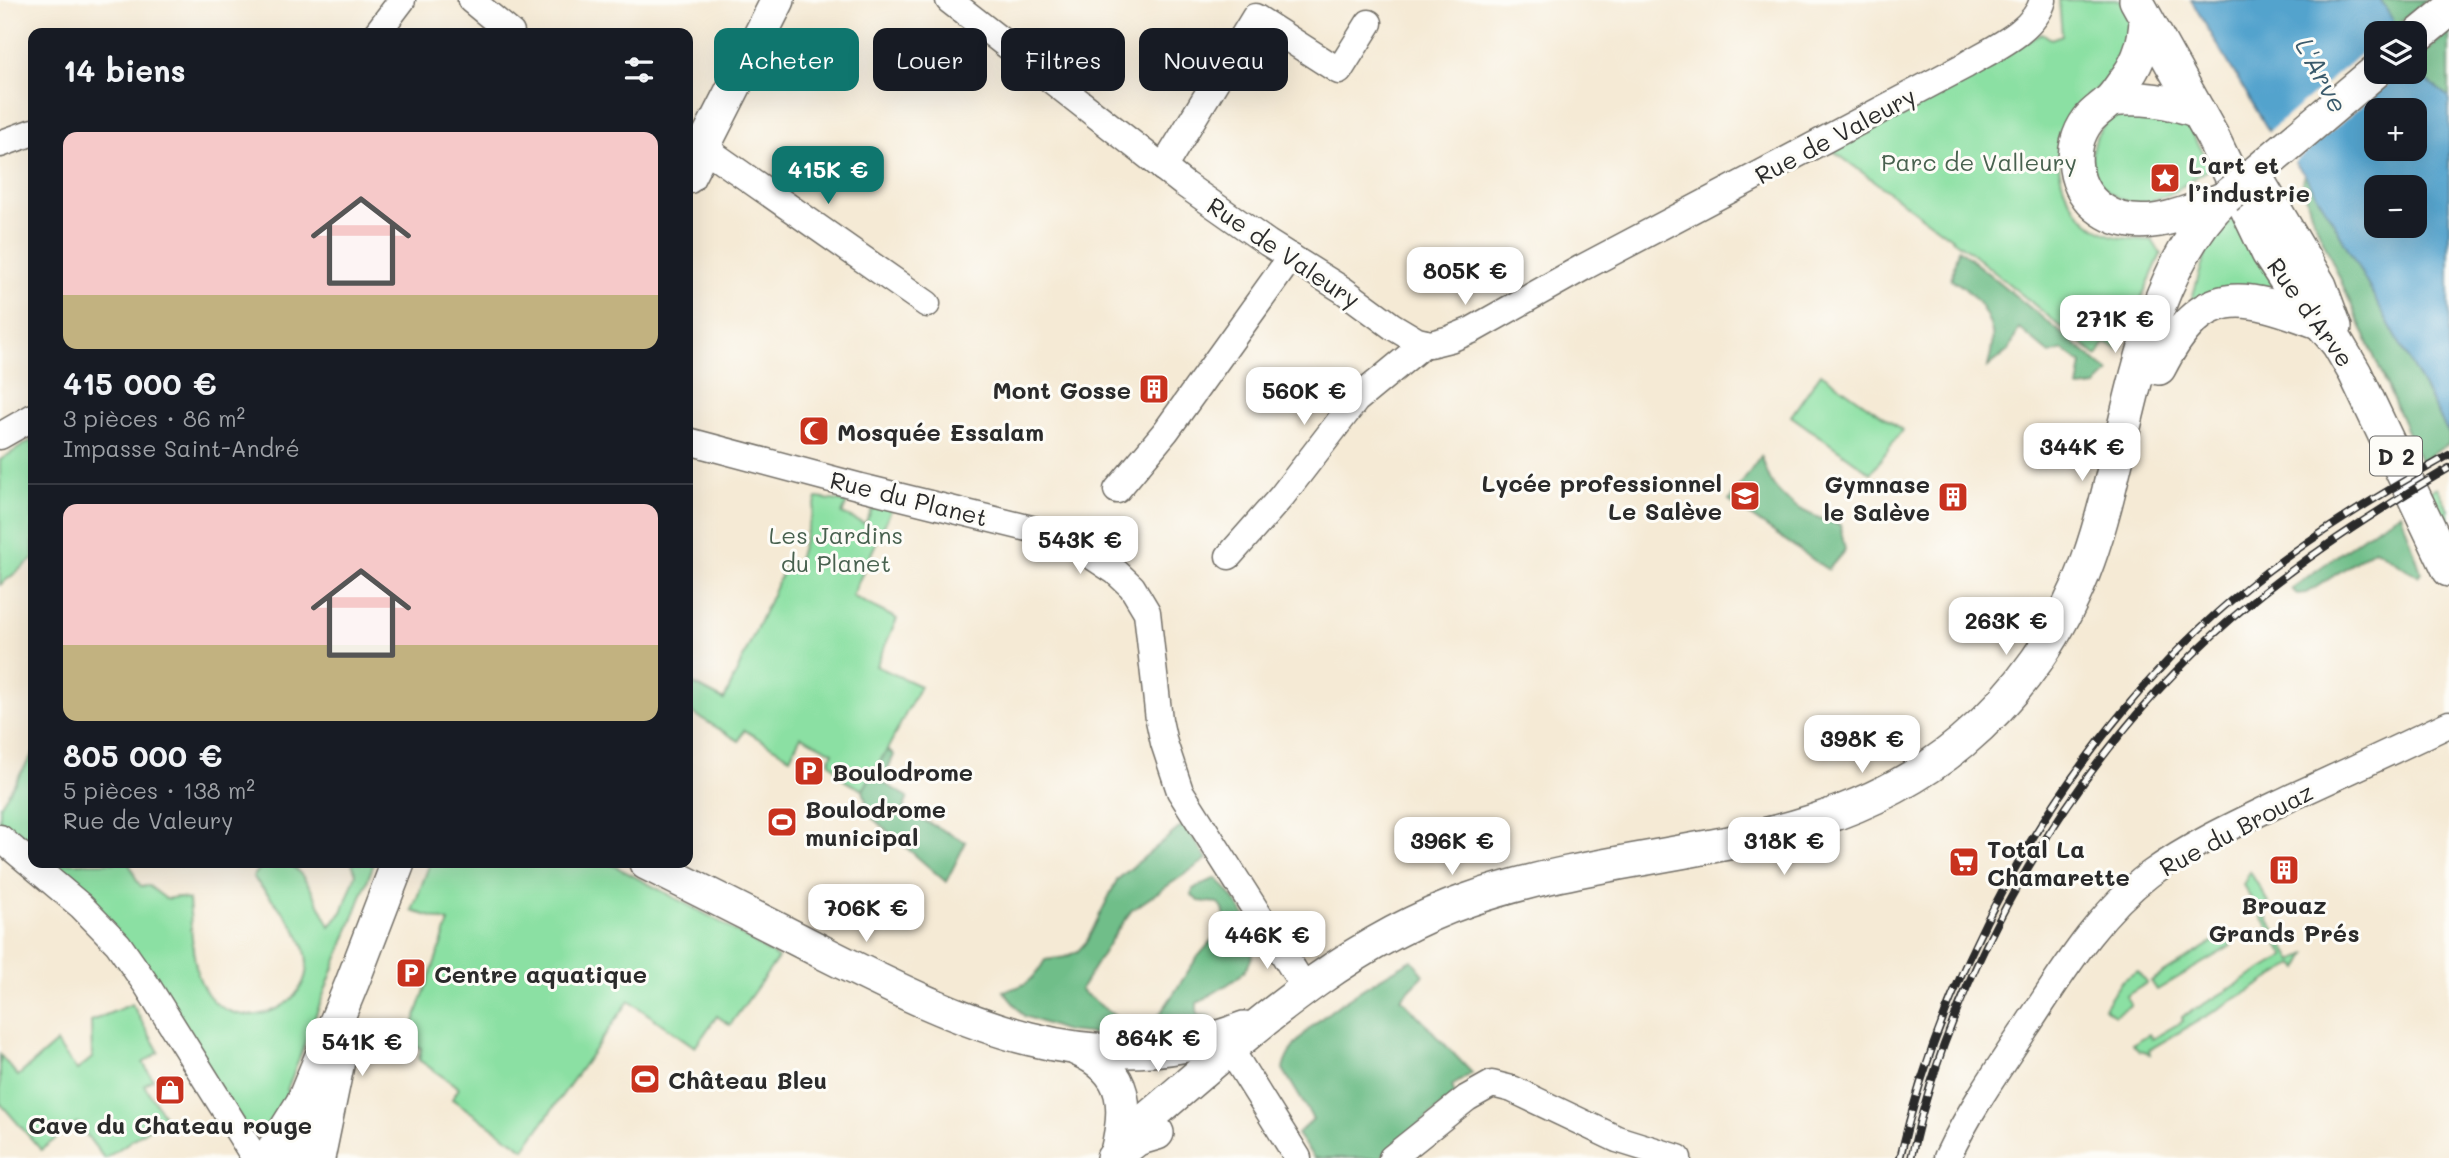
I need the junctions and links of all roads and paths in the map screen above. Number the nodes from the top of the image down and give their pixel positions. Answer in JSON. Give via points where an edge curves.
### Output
{"nodes":[{"id":1,"x":402,"y":0,"type":"edge"},
{"id":2,"x":471,"y":0,"type":"edge"},
{"id":3,"x":778,"y":0,"type":"edge"},
{"id":4,"x":949,"y":0,"type":"edge"},
{"id":5,"x":2043,"y":0,"type":"edge"},
{"id":6,"x":2141,"y":10,"type":"edge"},
{"id":7,"x":2446,"y":13,"type":"edge"},
{"id":8,"x":1368,"y":23,"type":"dead end"},
{"id":9,"x":381,"y":28,"type":"edge"},
{"id":10,"x":505,"y":28,"type":"edge"},
{"id":11,"x":2427,"y":28,"type":"edge"},
{"id":12,"x":2364,"y":81,"type":"edge"},
{"id":13,"x":2111,"y":100,"type":"junction"},
{"id":14,"x":2198,"y":111,"type":"junction"},
{"id":15,"x":28,"y":134,"type":"edge"},
{"id":16,"x":0,"y":144,"type":"edge"},
{"id":17,"x":693,"y":166,"type":"edge"},
{"id":18,"x":1163,"y":168,"type":"junction"},
{"id":19,"x":693,"y":169,"type":"edge"},
{"id":20,"x":2249,"y":178,"type":"junction"},
{"id":21,"x":1291,"y":257,"type":"junction"},
{"id":22,"x":2166,"y":291,"type":"junction"},
{"id":23,"x":927,"y":304,"type":"dead end"},
{"id":24,"x":2329,"y":333,"type":"junction"},
{"id":25,"x":1424,"y":343,"type":"junction"},
{"id":26,"x":2159,"y":368,"type":"junction"},
{"id":27,"x":28,"y":420,"type":"edge"},
{"id":28,"x":0,"y":436,"type":"edge"},
{"id":29,"x":693,"y":442,"type":"edge"},
{"id":30,"x":1117,"y":490,"type":"dead end"},
{"id":31,"x":1229,"y":556,"type":"dead end"},
{"id":32,"x":2449,"y":570,"type":"edge"},
{"id":33,"x":2449,"y":724,"type":"edge"},
{"id":34,"x":0,"y":838,"type":"edge"},
{"id":35,"x":28,"y":862,"type":"edge"},
{"id":36,"x":35,"y":868,"type":"edge"},
{"id":37,"x":396,"y":868,"type":"edge"},
{"id":38,"x":656,"y":868,"type":"edge"},
{"id":39,"x":352,"y":984,"type":"junction"},
{"id":40,"x":1305,"y":988,"type":"junction"},
{"id":41,"x":1267,"y":1018,"type":"junction"},
{"id":42,"x":1079,"y":1050,"type":"junction"},
{"id":43,"x":1235,"y":1057,"type":"junction"},
{"id":44,"x":303,"y":1102,"type":"junction"},
{"id":45,"x":1122,"y":1151,"type":"edge"},
{"id":46,"x":255,"y":1158,"type":"edge"},
{"id":47,"x":268,"y":1158,"type":"edge"},
{"id":48,"x":299,"y":1158,"type":"edge"},
{"id":49,"x":318,"y":1158,"type":"edge"},
{"id":50,"x":1298,"y":1158,"type":"edge"},
{"id":51,"x":1392,"y":1158,"type":"edge"},
{"id":52,"x":1678,"y":1158,"type":"edge"},
{"id":53,"x":1947,"y":1158,"type":"edge"}],
"edges":[{"from":1,"to":9,"type":"street"},
{"from":2,"to":10,"type":"street"},
{"from":3,"to":17,"type":"main road"},
{"from":4,"to":18,"type":"street","name":"Rue de Valeury"},
{"from":5,"to":25,"type":"street","name":"Rue de Valeury","via":[[2035,20],[1966,65],[1472,330]]},
{"from":6,"to":13,"type":"main road","via":[[2139,57]]},
{"from":6,"to":14,"type":"main road","name":"Rue d'Arve","number":"D 2"},
{"from":7,"to":11,"type":"main road"},
{"from":8,"to":18,"type":"street","via":[[1339,71],[1255,18]]},
{"from":12,"to":20,"type":"main road"},
{"from":13,"to":14,"type":"main road","via":[[2148,98]]},
{"from":13,"to":20,"type":"main road","via":[[2090,118],[2079,136],[2075,163],[2078,180],[2094,204],[2117,218],[2174,217]]},
{"from":14,"to":24,"type":"main road","name":"Rue d'Arve","number":"D 2","via":[[2268,253]]},
{"from":15,"to":16,"type":"street"},
{"from":18,"to":21,"type":"street","name":"Rue de Valeury"},
{"from":19,"to":23,"type":"street"},
{"from":20,"to":22,"type":"main road","via":[[2205,220]]},
{"from":20,"to":24,"type":"main road","via":[[2320,286],[2331,314]]},
{"from":21,"to":25,"type":"street","name":"Rue de Valeury"},
{"from":21,"to":30,"type":"street","via":[[1166,431]]},
{"from":22,"to":26,"type":"main road"},
{"from":22,"to":40,"type":"main road","via":[[2142,358],[2082,577],[2056,631],[2012,693],[1948,754],[1874,799],[1802,827],[1510,886],[1446,908],[1372,944]]},
{"from":24,"to":26,"type":"main road","via":[[2250,301],[2225,302],[2192,318]]},
{"from":24,"to":32,"type":"main road","name":"Rue d'Arve","number":"D 2","via":[[2385,431]]},
{"from":25,"to":31,"type":"street","via":[[1356,400]]},
{"from":26,"to":43,"type":"main road","via":[[2110,547],[2081,621],[2029,700],[1958,769],[1895,809],[1812,843],[1526,900],[1452,923],[1402,947],[1329,992]]},
{"from":27,"to":28,"type":"street"},
{"from":29,"to":40,"type":"street","name":"Rue du Planet","via":[[1040,531],[1069,541],[1116,572],[1147,612],[1159,720],[1180,791]]},
{"from":33,"to":53,"type":"street","name":"Rue du Brouaz","via":[[2210,837],[2130,891],[2053,987],[1960,1130]]},
{"from":34,"to":35,"type":"street"},
{"from":36,"to":46,"type":"street","via":[[126,954]]},
{"from":37,"to":39,"type":"main road"},
{"from":38,"to":42,"type":"main road","via":[[930,1005],[997,1030]]},
{"from":39,"to":44,"type":"main road"},
{"from":39,"to":49,"type":"main road"},
{"from":40,"to":41,"type":"main road"},
{"from":41,"to":42,"type":"main road","via":[[1220,1037],[1163,1050]]},
{"from":41,"to":43,"type":"main road"},
{"from":42,"to":45,"type":"main road","via":[[1107,1068],[1119,1088]]},
{"from":43,"to":45,"type":"main road","via":[[1146,1120]]},
{"from":43,"to":50,"type":"street"},
{"from":44,"to":47,"type":"main road"},
{"from":44,"to":48,"type":"main road"},
{"from":51,"to":52,"type":"street","via":[[1467,1098],[1492,1084],[1512,1089],[1616,1139]]}]}
